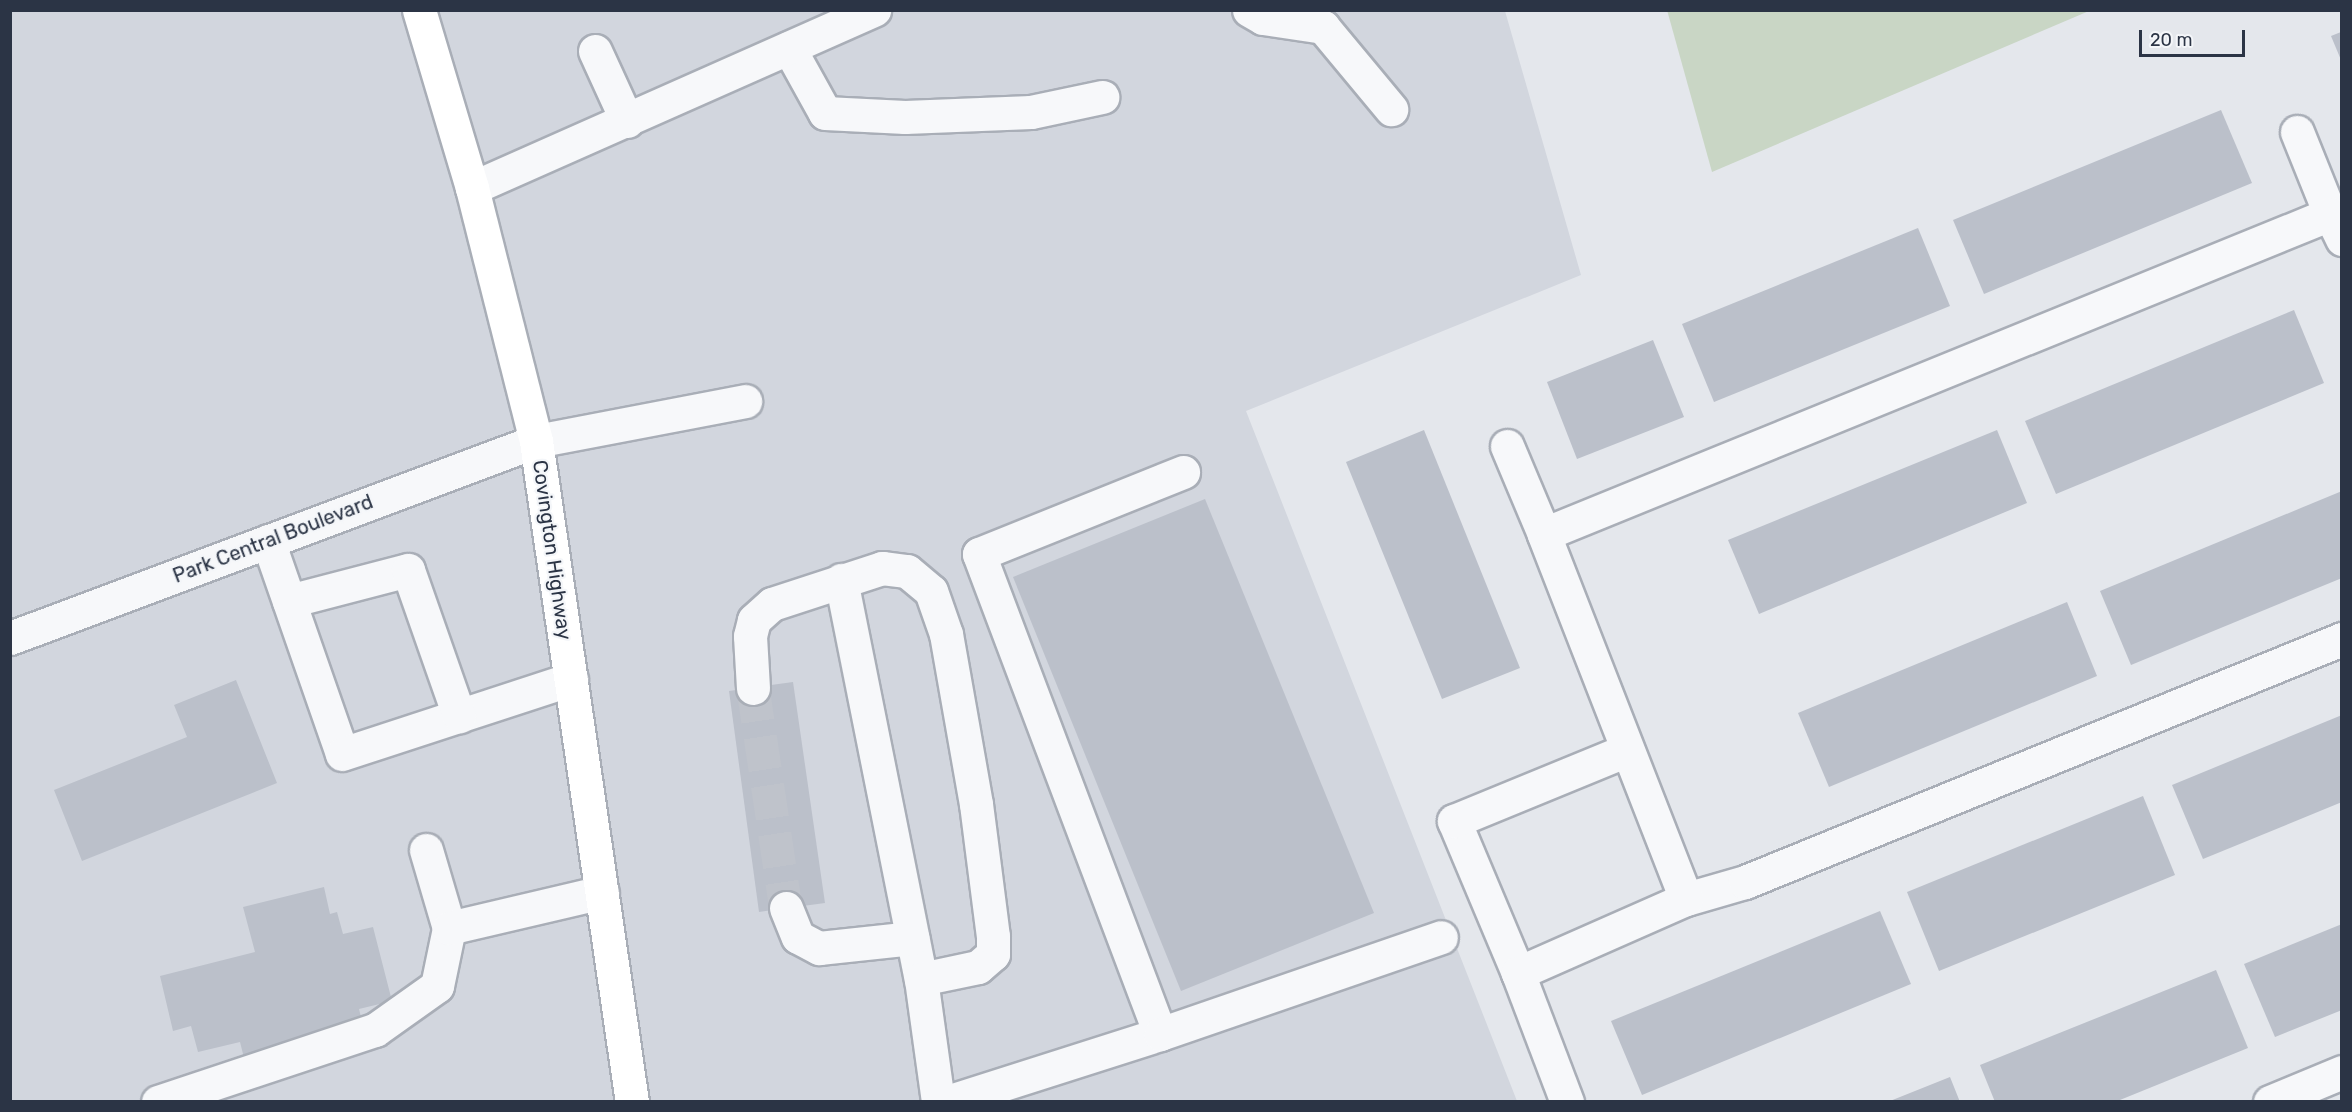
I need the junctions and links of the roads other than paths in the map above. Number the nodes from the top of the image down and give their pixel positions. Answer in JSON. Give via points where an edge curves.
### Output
{"nodes":[{"id":1,"x":419,"y":10,"type":"edge"},
{"id":2,"x":874,"y":10,"type":"edge"},
{"id":3,"x":1249,"y":10,"type":"edge"},
{"id":4,"x":789,"y":48,"type":"junction"},
{"id":5,"x":595,"y":51,"type":"dead end"},
{"id":6,"x":1102,"y":98,"type":"dead end"},
{"id":7,"x":1391,"y":109,"type":"dead end"},
{"id":8,"x":627,"y":121,"type":"junction"},
{"id":9,"x":2297,"y":132,"type":"dead end"},
{"id":10,"x":471,"y":188,"type":"junction"},
{"id":11,"x":2336,"y":227,"type":"edge"},
{"id":12,"x":745,"y":401,"type":"dead end"},
{"id":13,"x":536,"y":441,"type":"junction"},
{"id":14,"x":1507,"y":446,"type":"dead end"},
{"id":15,"x":1183,"y":472,"type":"dead end"},
{"id":16,"x":1544,"y":534,"type":"junction"},
{"id":17,"x":268,"y":541,"type":"junction"},
{"id":18,"x":841,"y":580,"type":"junction"},
{"id":19,"x":289,"y":601,"type":"junction"},
{"id":20,"x":10,"y":638,"type":"edge"},
{"id":21,"x":2342,"y":639,"type":"edge"},
{"id":22,"x":571,"y":680,"type":"junction"},
{"id":23,"x":753,"y":688,"type":"tunnel mouth"},
{"id":24,"x":459,"y":716,"type":"junction"},
{"id":25,"x":1627,"y":750,"type":"junction"},
{"id":26,"x":426,"y":850,"type":"dead end"},
{"id":27,"x":602,"y":892,"type":"junction"},
{"id":28,"x":1686,"y":899,"type":"junction"},
{"id":29,"x":786,"y":908,"type":"tunnel mouth"},
{"id":30,"x":449,"y":928,"type":"junction"},
{"id":31,"x":1441,"y":937,"type":"dead end"},
{"id":32,"x":912,"y":938,"type":"junction"},
{"id":33,"x":1518,"y":973,"type":"junction"},
{"id":34,"x":921,"y":979,"type":"junction"},
{"id":35,"x":1160,"y":1034,"type":"junction"},
{"id":36,"x":2342,"y":1072,"type":"edge"},
{"id":37,"x":158,"y":1101,"type":"edge"},
{"id":38,"x":632,"y":1101,"type":"edge"},
{"id":39,"x":938,"y":1101,"type":"edge"},
{"id":40,"x":947,"y":1101,"type":"edge"},
{"id":41,"x":1568,"y":1101,"type":"edge"},
{"id":42,"x":2271,"y":1101,"type":"edge"}],
"edges":[{"from":1,"to":10,"type":"main road","name":"Covington Highway"},
{"from":2,"to":4,"type":"street"},
{"from":3,"to":7,"type":"street","via":[[1263,18],[1323,27]]},
{"from":4,"to":6,"type":"street","via":[[825,113],[905,117],[1031,112]]},
{"from":4,"to":8,"type":"street"},
{"from":5,"to":8,"type":"street"},
{"from":8,"to":10,"type":"street"},
{"from":9,"to":11,"type":"street"},
{"from":10,"to":13,"type":"main road","name":"Covington Highway"},
{"from":11,"to":16,"type":"street"},
{"from":12,"to":13,"type":"street","name":"Park Central Boulevard"},
{"from":13,"to":17,"type":"street","name":"Park Central Boulevard"},
{"from":13,"to":22,"type":"main road","name":"Covington Highway"},
{"from":14,"to":16,"type":"street"},
{"from":15,"to":35,"type":"street","via":[[980,554]]},
{"from":16,"to":25,"type":"street"},
{"from":17,"to":19,"type":"street"},
{"from":17,"to":20,"type":"street","name":"Park Central Boulevard"},
{"from":18,"to":23,"type":"street","via":[[772,604],[754,620],[750,636]]},
{"from":18,"to":32,"type":"street"},
{"from":18,"to":34,"type":"street","via":[[882,568],[907,571],[931,591],[946,634],[976,804],[993,954],[978,967]]},
{"from":19,"to":24,"type":"street","via":[[408,570]]},
{"from":19,"to":24,"type":"street","via":[[342,753]]},
{"from":21,"to":28,"type":"street","via":[[1745,882]]},
{"from":22,"to":24,"type":"street"},
{"from":22,"to":27,"type":"main road","name":"Covington Highway"},
{"from":25,"to":28,"type":"street"},
{"from":25,"to":33,"type":"street","via":[[1454,821]]},
{"from":26,"to":30,"type":"street"},
{"from":27,"to":30,"type":"street"},
{"from":27,"to":38,"type":"main road","name":"Covington Highway"},
{"from":28,"to":33,"type":"street"},
{"from":29,"to":32,"type":"street","via":[[798,937],[819,948]]},
{"from":30,"to":37,"type":"street","via":[[437,986],[375,1030]]},
{"from":31,"to":35,"type":"street"},
{"from":32,"to":34,"type":"street"},
{"from":33,"to":41,"type":"street"},
{"from":34,"to":39,"type":"street"},
{"from":35,"to":40,"type":"street"},
{"from":36,"to":42,"type":"street"}]}
